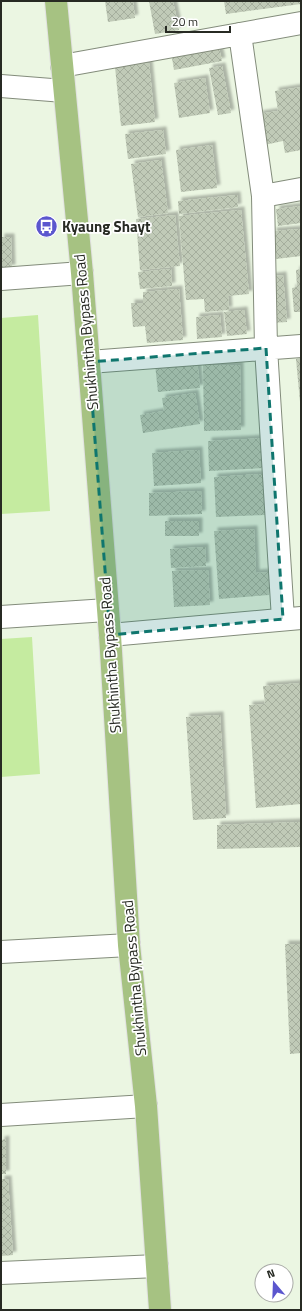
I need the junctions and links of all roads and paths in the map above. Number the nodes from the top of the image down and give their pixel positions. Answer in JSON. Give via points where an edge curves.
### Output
{"nodes":[{"id":1,"x":56,"y":1,"type":"edge"},
{"id":2,"x":301,"y":24,"type":"edge"},
{"id":3,"x":240,"y":34,"type":"junction"},
{"id":4,"x":62,"y":66,"type":"junction"},
{"id":5,"x":1,"y":86,"type":"edge"},
{"id":6,"x":64,"y":91,"type":"junction"},
{"id":7,"x":301,"y":189,"type":"edge"},
{"id":8,"x":262,"y":196,"type":"junction"},
{"id":9,"x":82,"y":273,"type":"junction"},
{"id":10,"x":1,"y":279,"type":"edge"},
{"id":11,"x":301,"y":346,"type":"edge"},
{"id":12,"x":266,"y":348,"type":"junction"},
{"id":13,"x":89,"y":362,"type":"junction"},
{"id":14,"x":107,"y":610,"type":"junction"},
{"id":15,"x":1,"y":617,"type":"edge"},
{"id":16,"x":292,"y":619,"type":"edge"},
{"id":17,"x":110,"y":635,"type":"junction"},
{"id":18,"x":129,"y":945,"type":"junction"},
{"id":19,"x":1,"y":952,"type":"edge"},
{"id":20,"x":146,"y":1106,"type":"junction"},
{"id":21,"x":1,"y":1115,"type":"edge"},
{"id":22,"x":157,"y":1266,"type":"junction"},
{"id":23,"x":1,"y":1273,"type":"edge"},
{"id":24,"x":160,"y":1310,"type":"edge"}],
"edges":[{"from":1,"to":4,"type":"main road","name":"Shukhintha Bypass Road"},
{"from":2,"to":3,"type":"street"},
{"from":3,"to":4,"type":"street"},
{"from":3,"to":8,"type":"street"},
{"from":4,"to":6,"type":"main road","name":"Shukhintha Bypass Road"},
{"from":5,"to":6,"type":"street"},
{"from":6,"to":9,"type":"main road","name":"Shukhintha Bypass Road"},
{"from":7,"to":8,"type":"street"},
{"from":8,"to":12,"type":"street"},
{"from":9,"to":10,"type":"street"},
{"from":9,"to":13,"type":"main road","name":"Shukhintha Bypass Road"},
{"from":11,"to":12,"type":"street"},
{"from":12,"to":13,"type":"street"},
{"from":12,"to":16,"type":"street"},
{"from":13,"to":14,"type":"main road","name":"Shukhintha Bypass Road"},
{"from":14,"to":15,"type":"street"},
{"from":14,"to":17,"type":"main road","name":"Shukhintha Bypass Road"},
{"from":16,"to":17,"type":"street"},
{"from":17,"to":18,"type":"main road","name":"Shukhintha Bypass Road"},
{"from":18,"to":19,"type":"street"},
{"from":18,"to":20,"type":"main road","name":"Shukhintha Bypass Road"},
{"from":20,"to":21,"type":"street"},
{"from":20,"to":22,"type":"main road","name":"Shukhintha Bypass Road"},
{"from":22,"to":23,"type":"street"},
{"from":22,"to":24,"type":"main road","name":"Shukhintha Bypass Road"}]}
